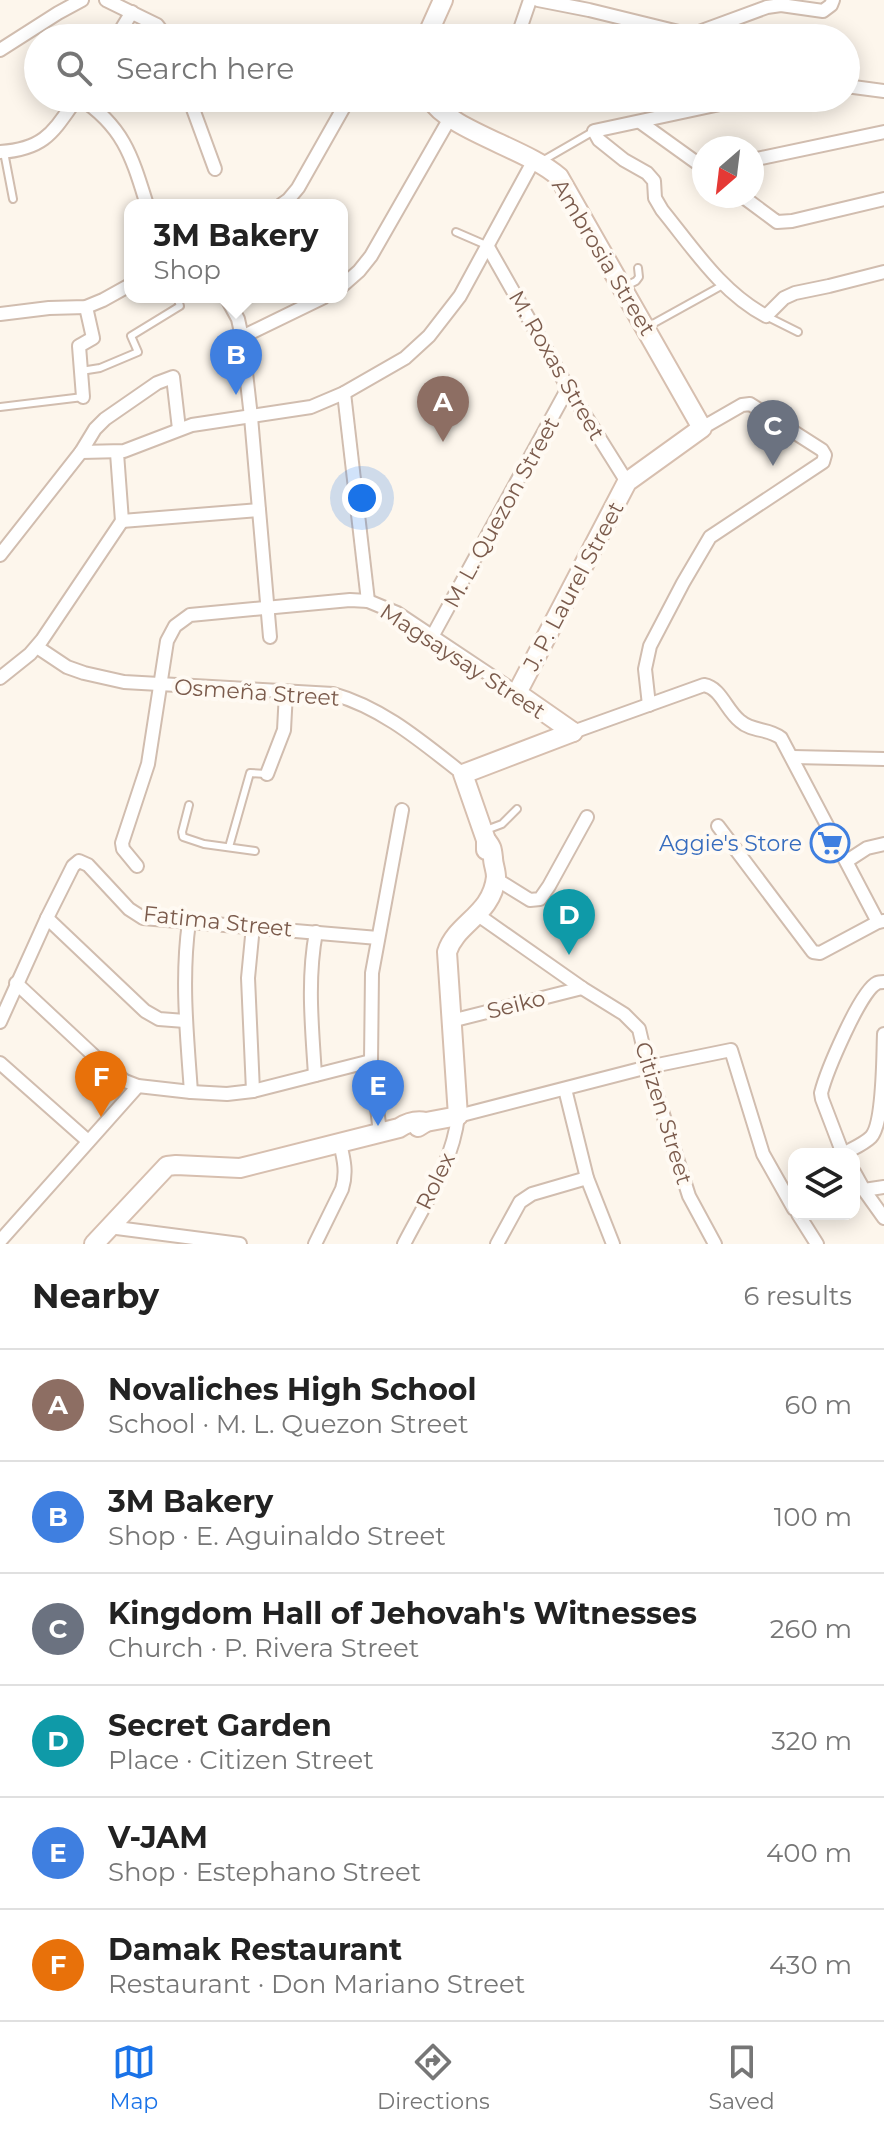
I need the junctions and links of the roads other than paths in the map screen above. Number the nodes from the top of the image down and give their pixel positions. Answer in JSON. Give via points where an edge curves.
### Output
{"nodes":[{"id":1,"x":82,"y":0,"type":"edge"},
{"id":2,"x":106,"y":0,"type":"edge"},
{"id":3,"x":443,"y":0,"type":"edge"},
{"id":4,"x":530,"y":0,"type":"edge"},
{"id":5,"x":538,"y":0,"type":"edge"},
{"id":6,"x":833,"y":0,"type":"edge"},
{"id":7,"x":56,"y":6,"type":"edge"},
{"id":8,"x":132,"y":12,"type":"junction"},
{"id":9,"x":33,"y":24,"type":"edge"},
{"id":10,"x":125,"y":24,"type":"edge"},
{"id":11,"x":155,"y":24,"type":"edge"},
{"id":12,"x":432,"y":24,"type":"edge"},
{"id":13,"x":522,"y":24,"type":"edge"},
{"id":14,"x":633,"y":24,"type":"edge"},
{"id":15,"x":724,"y":24,"type":"edge"},
{"id":16,"x":24,"y":31,"type":"edge"},
{"id":17,"x":0,"y":50,"type":"edge"},
{"id":18,"x":860,"y":88,"type":"edge"},
{"id":19,"x":884,"y":91,"type":"edge"},
{"id":20,"x":67,"y":112,"type":"edge"},
{"id":21,"x":98,"y":112,"type":"edge"},
{"id":22,"x":194,"y":112,"type":"edge"},
{"id":23,"x":341,"y":112,"type":"edge"},
{"id":24,"x":442,"y":112,"type":"edge"},
{"id":25,"x":673,"y":112,"type":"edge"},
{"id":26,"x":450,"y":118,"type":"junction"},
{"id":27,"x":640,"y":122,"type":"junction"},
{"id":28,"x":594,"y":131,"type":"junction"},
{"id":29,"x":884,"y":132,"type":"edge"},
{"id":30,"x":2,"y":152,"type":"edge"},
{"id":31,"x":764,"y":157,"type":"edge"},
{"id":32,"x":692,"y":159,"type":"edge"},
{"id":33,"x":537,"y":162,"type":"junction"},
{"id":34,"x":215,"y":169,"type":"dead end"},
{"id":35,"x":13,"y":199,"type":"dead end"},
{"id":36,"x":145,"y":199,"type":"edge"},
{"id":37,"x":289,"y":199,"type":"edge"},
{"id":38,"x":884,"y":199,"type":"edge"},
{"id":39,"x":758,"y":208,"type":"edge"},
{"id":40,"x":456,"y":232,"type":"dead end"},
{"id":41,"x":488,"y":247,"type":"junction"},
{"id":42,"x":638,"y":268,"type":"dead end"},
{"id":43,"x":884,"y":272,"type":"edge"},
{"id":44,"x":348,"y":281,"type":"edge"},
{"id":45,"x":723,"y":285,"type":"junction"},
{"id":46,"x":124,"y":288,"type":"edge"},
{"id":47,"x":623,"y":288,"type":"junction"},
{"id":48,"x":179,"y":303,"type":"edge"},
{"id":49,"x":229,"y":303,"type":"edge"},
{"id":50,"x":312,"y":303,"type":"edge"},
{"id":51,"x":86,"y":307,"type":"junction"},
{"id":52,"x":0,"y":314,"type":"edge"},
{"id":53,"x":766,"y":316,"type":"junction"},
{"id":54,"x":646,"y":328,"type":"junction"},
{"id":55,"x":798,"y":332,"type":"dead end"},
{"id":56,"x":242,"y":337,"type":"junction"},
{"id":57,"x":81,"y":371,"type":"junction"},
{"id":58,"x":568,"y":388,"type":"junction"},
{"id":59,"x":344,"y":393,"type":"junction"},
{"id":60,"x":83,"y":397,"type":"joint"},
{"id":61,"x":0,"y":407,"type":"edge"},
{"id":62,"x":251,"y":417,"type":"junction"},
{"id":63,"x":702,"y":428,"type":"junction"},
{"id":64,"x":179,"y":429,"type":"junction"},
{"id":65,"x":81,"y":452,"type":"junction"},
{"id":66,"x":117,"y":453,"type":"junction"},
{"id":67,"x":627,"y":482,"type":"junction"},
{"id":68,"x":259,"y":510,"type":"junction"},
{"id":69,"x":122,"y":521,"type":"junction"},
{"id":70,"x":0,"y":555,"type":"edge"},
{"id":71,"x":368,"y":601,"type":"junction"},
{"id":72,"x":267,"y":607,"type":"junction"},
{"id":73,"x":433,"y":635,"type":"junction"},
{"id":74,"x":270,"y":637,"type":"dead end"},
{"id":75,"x":37,"y":647,"type":"junction"},
{"id":76,"x":0,"y":678,"type":"edge"},
{"id":77,"x":159,"y":685,"type":"junction"},
{"id":78,"x":286,"y":692,"type":"junction"},
{"id":79,"x":517,"y":693,"type":"junction"},
{"id":80,"x":649,"y":705,"type":"junction"},
{"id":81,"x":573,"y":732,"type":"junction"},
{"id":82,"x":793,"y":757,"type":"junction"},
{"id":83,"x":884,"y":759,"type":"edge"},
{"id":84,"x":267,"y":774,"type":"joint"},
{"id":85,"x":463,"y":774,"type":"junction"},
{"id":86,"x":189,"y":805,"type":"dead end"},
{"id":87,"x":517,"y":809,"type":"dead end"},
{"id":88,"x":402,"y":810,"type":"dead end"},
{"id":89,"x":587,"y":817,"type":"dead end"},
{"id":90,"x":718,"y":826,"type":"dead end"},
{"id":91,"x":484,"y":835,"type":"junction"},
{"id":92,"x":884,"y":844,"type":"edge"},
{"id":93,"x":229,"y":847,"type":"junction"},
{"id":94,"x":255,"y":851,"type":"dead end"},
{"id":95,"x":847,"y":861,"type":"junction"},
{"id":96,"x":137,"y":866,"type":"dead end"},
{"id":97,"x":496,"y":879,"type":"junction"},
{"id":98,"x":478,"y":915,"type":"junction"},
{"id":99,"x":47,"y":918,"type":"junction"},
{"id":100,"x":189,"y":922,"type":"junction"},
{"id":101,"x":881,"y":922,"type":"edge"},
{"id":102,"x":253,"y":926,"type":"junction"},
{"id":103,"x":316,"y":932,"type":"junction"},
{"id":104,"x":378,"y":938,"type":"junction"},
{"id":105,"x":884,"y":982,"type":"edge"},
{"id":106,"x":16,"y":983,"type":"junction"},
{"id":107,"x":582,"y":988,"type":"junction"},
{"id":108,"x":185,"y":1021,"type":"junction"},
{"id":109,"x":451,"y":1021,"type":"junction"},
{"id":110,"x":0,"y":1022,"type":"edge"},
{"id":111,"x":884,"y":1034,"type":"edge"},
{"id":112,"x":371,"y":1061,"type":"junction"},
{"id":113,"x":2,"y":1065,"type":"edge"},
{"id":114,"x":648,"y":1067,"type":"junction"},
{"id":115,"x":315,"y":1075,"type":"junction"},
{"id":116,"x":0,"y":1081,"type":"edge"},
{"id":117,"x":138,"y":1086,"type":"junction"},
{"id":118,"x":565,"y":1089,"type":"junction"},
{"id":119,"x":253,"y":1091,"type":"junction"},
{"id":120,"x":191,"y":1092,"type":"junction"},
{"id":121,"x":458,"y":1116,"type":"junction"},
{"id":122,"x":380,"y":1132,"type":"junction"},
{"id":123,"x":88,"y":1141,"type":"junction"},
{"id":124,"x":340,"y":1143,"type":"junction"},
{"id":125,"x":841,"y":1148,"type":"edge"},
{"id":126,"x":853,"y":1148,"type":"edge"},
{"id":127,"x":587,"y":1178,"type":"junction"},
{"id":128,"x":860,"y":1183,"type":"edge"},
{"id":129,"x":884,"y":1187,"type":"edge"},
{"id":130,"x":864,"y":1190,"type":"junction"},
{"id":131,"x":788,"y":1198,"type":"edge"},
{"id":132,"x":884,"y":1218,"type":"edge"},
{"id":133,"x":802,"y":1220,"type":"edge"},
{"id":134,"x":109,"y":1227,"type":"junction"},
{"id":135,"x":0,"y":1241,"type":"edge"},
{"id":136,"x":94,"y":1244,"type":"edge"},
{"id":137,"x":240,"y":1244,"type":"edge"},
{"id":138,"x":315,"y":1244,"type":"edge"},
{"id":139,"x":404,"y":1244,"type":"edge"},
{"id":140,"x":497,"y":1244,"type":"edge"},
{"id":141,"x":613,"y":1244,"type":"edge"},
{"id":142,"x":715,"y":1244,"type":"edge"},
{"id":143,"x":817,"y":1244,"type":"edge"}],
"edges":[{"from":1,"to":7,"type":"street"},
{"from":2,"to":8,"type":"street"},
{"from":3,"to":12,"type":"street"},
{"from":4,"to":13,"type":"street"},
{"from":5,"to":14,"type":"street"},
{"from":6,"to":15,"type":"street","via":[[823,11],[781,5]]},
{"from":7,"to":9,"type":"street"},
{"from":8,"to":10,"type":"street"},
{"from":8,"to":11,"type":"street"},
{"from":16,"to":17,"type":"street"},
{"from":18,"to":19,"type":"street"},
{"from":20,"to":30,"type":"street","via":[[36,145]]},
{"from":21,"to":36,"type":"street","via":[[119,133]]},
{"from":22,"to":34,"type":"street"},
{"from":23,"to":37,"type":"street"},
{"from":24,"to":26,"type":"street","name":"Ambrosia Street"},
{"from":25,"to":27,"type":"street"},
{"from":26,"to":33,"type":"street","name":"Ambrosia Street"},
{"from":26,"to":44,"type":"street","via":[[371,256]]},
{"from":27,"to":28,"type":"street"},
{"from":27,"to":32,"type":"street"},
{"from":28,"to":33,"type":"lane"},
{"from":28,"to":45,"type":"street","via":[[654,181],[662,210]]},
{"from":29,"to":31,"type":"street"},
{"from":30,"to":35,"type":"lane"},
{"from":33,"to":41,"type":"street"},
{"from":33,"to":47,"type":"street","name":"Ambrosia Street","via":[[559,177]]},
{"from":38,"to":39,"type":"street","via":[[792,221],[777,222]]},
{"from":40,"to":41,"type":"lane"},
{"from":41,"to":58,"type":"street","name":"M. Roxas Street"},
{"from":41,"to":59,"type":"street","via":[[429,336],[405,358]]},
{"from":42,"to":47,"type":"lane","via":[[636,281]]},
{"from":43,"to":53,"type":"street","via":[[795,293]]},
{"from":45,"to":53,"type":"street"},
{"from":45,"to":54,"type":"lane"},
{"from":46,"to":51,"type":"street"},
{"from":47,"to":54,"type":"street","name":"Ambrosia Street"},
{"from":48,"to":57,"type":"lane","via":[[131,336],[138,352]]},
{"from":49,"to":56,"type":"street"},
{"from":50,"to":56,"type":"street"},
{"from":51,"to":52,"type":"street"},
{"from":51,"to":57,"type":"street","via":[[93,338],[79,346]]},
{"from":53,"to":55,"type":"lane"},
{"from":54,"to":63,"type":"street","name":"Ambrosia Street"},
{"from":56,"to":62,"type":"street"},
{"from":57,"to":60,"type":"street"},
{"from":58,"to":67,"type":"street","name":"M. Roxas Street"},
{"from":58,"to":73,"type":"street","name":"M. L. Quezon Street"},
{"from":59,"to":62,"type":"street","via":[[311,407]]},
{"from":59,"to":71,"type":"street"},
{"from":60,"to":61,"type":"lane"},
{"from":62,"to":64,"type":"street"},
{"from":62,"to":68,"type":"street"},
{"from":63,"to":67,"type":"street","name":"J. P. Laurel Street"},
{"from":63,"to":80,"type":"street","name":"J. P. Laurel Street","via":[[750,404],[825,455],[823,462],[710,537],[650,646],[645,669]]},
{"from":64,"to":65,"type":"street","via":[[173,377],[105,419]]},
{"from":64,"to":66,"type":"street"},
{"from":65,"to":66,"type":"street"},
{"from":65,"to":70,"type":"street"},
{"from":66,"to":69,"type":"street"},
{"from":67,"to":79,"type":"street","name":"J. P. Laurel Street"},
{"from":68,"to":69,"type":"street"},
{"from":68,"to":72,"type":"street"},
{"from":69,"to":75,"type":"street"},
{"from":71,"to":72,"type":"street","name":"Magsaysay Street"},
{"from":71,"to":73,"type":"street","name":"Magsaysay Street"},
{"from":72,"to":74,"type":"street"},
{"from":72,"to":77,"type":"street","name":"Magsaysay Street","via":[[200,613],[182,620],[167,641]]},
{"from":73,"to":79,"type":"street","name":"Magsaysay Street"},
{"from":75,"to":76,"type":"street"},
{"from":75,"to":77,"type":"street","name":"Osmeña Street","via":[[84,673]]},
{"from":77,"to":78,"type":"street","name":"Osmeña Street"},
{"from":77,"to":96,"type":"street","name":"Magsaysay Street","via":[[148,764],[122,845]]},
{"from":78,"to":84,"type":"street","via":[[284,730]]},
{"from":78,"to":85,"type":"street","name":"Osmeña Street","via":[[333,694],[355,701],[391,720]]},
{"from":79,"to":81,"type":"street","name":"Magsaysay Street"},
{"from":80,"to":81,"type":"street"},
{"from":80,"to":82,"type":"street","via":[[709,686],[735,718],[778,735]]},
{"from":81,"to":85,"type":"street"},
{"from":82,"to":83,"type":"street"},
{"from":82,"to":95,"type":"street"},
{"from":84,"to":93,"type":"lane","via":[[250,773]]},
{"from":85,"to":91,"type":"street"},
{"from":86,"to":93,"type":"lane","via":[[183,837]]},
{"from":87,"to":91,"type":"lane"},
{"from":88,"to":104,"type":"street"},
{"from":89,"to":97,"type":"street","via":[[540,899],[530,900]]},
{"from":90,"to":101,"type":"street","via":[[815,953]]},
{"from":91,"to":97,"type":"street","via":[[492,846]]},
{"from":92,"to":95,"type":"street"},
{"from":93,"to":94,"type":"lane"},
{"from":95,"to":101,"type":"street"},
{"from":97,"to":98,"type":"street"},
{"from":98,"to":107,"type":"street","name":"Citizen Street"},
{"from":98,"to":109,"type":"street","via":[[447,952]]},
{"from":99,"to":100,"type":"street","name":"Fatima Street","via":[[79,861],[135,914]]},
{"from":99,"to":106,"type":"street"},
{"from":99,"to":108,"type":"street","via":[[145,1011],[159,1019]]},
{"from":100,"to":102,"type":"street","name":"Fatima Street"},
{"from":100,"to":108,"type":"street"},
{"from":102,"to":103,"type":"street","name":"Fatima Street"},
{"from":102,"to":119,"type":"street","via":[[248,978]]},
{"from":103,"to":104,"type":"street","name":"Fatima Street"},
{"from":103,"to":115,"type":"street","via":[[310,966]]},
{"from":104,"to":112,"type":"street","via":[[372,973]]},
{"from":105,"to":125,"type":"street","via":[[869,991],[856,1010],[823,1085],[822,1099]]},
{"from":106,"to":110,"type":"street"},
{"from":106,"to":117,"type":"street","via":[[106,1067]]},
{"from":107,"to":109,"type":"street","name":"Seiko"},
{"from":107,"to":114,"type":"street","name":"Citizen Street","via":[[633,1021]]},
{"from":108,"to":120,"type":"street"},
{"from":109,"to":121,"type":"street"},
{"from":111,"to":126,"type":"street","via":[[877,1129]]},
{"from":112,"to":115,"type":"street"},
{"from":112,"to":122,"type":"street"},
{"from":113,"to":116,"type":"street"},
{"from":113,"to":123,"type":"street"},
{"from":114,"to":118,"type":"street"},
{"from":114,"to":131,"type":"street","via":[[731,1050],[763,1154]]},
{"from":114,"to":142,"type":"street","name":"Citizen Street","via":[[689,1196]]},
{"from":115,"to":119,"type":"street"},
{"from":117,"to":120,"type":"street"},
{"from":117,"to":123,"type":"street"},
{"from":118,"to":121,"type":"street"},
{"from":118,"to":127,"type":"street"},
{"from":119,"to":120,"type":"street"},
{"from":121,"to":122,"type":"street"},
{"from":121,"to":139,"type":"street","name":"Rolex","via":[[449,1156]]},
{"from":122,"to":124,"type":"street"},
{"from":123,"to":135,"type":"street"},
{"from":124,"to":134,"type":"street","via":[[240,1168],[167,1166]]},
{"from":124,"to":138,"type":"street","via":[[345,1180]]},
{"from":127,"to":140,"type":"street","via":[[520,1202]]},
{"from":127,"to":141,"type":"street"},
{"from":128,"to":130,"type":"street"},
{"from":129,"to":130,"type":"street"},
{"from":130,"to":132,"type":"street"},
{"from":133,"to":143,"type":"street"},
{"from":134,"to":136,"type":"street"},
{"from":134,"to":137,"type":"street"}]}
